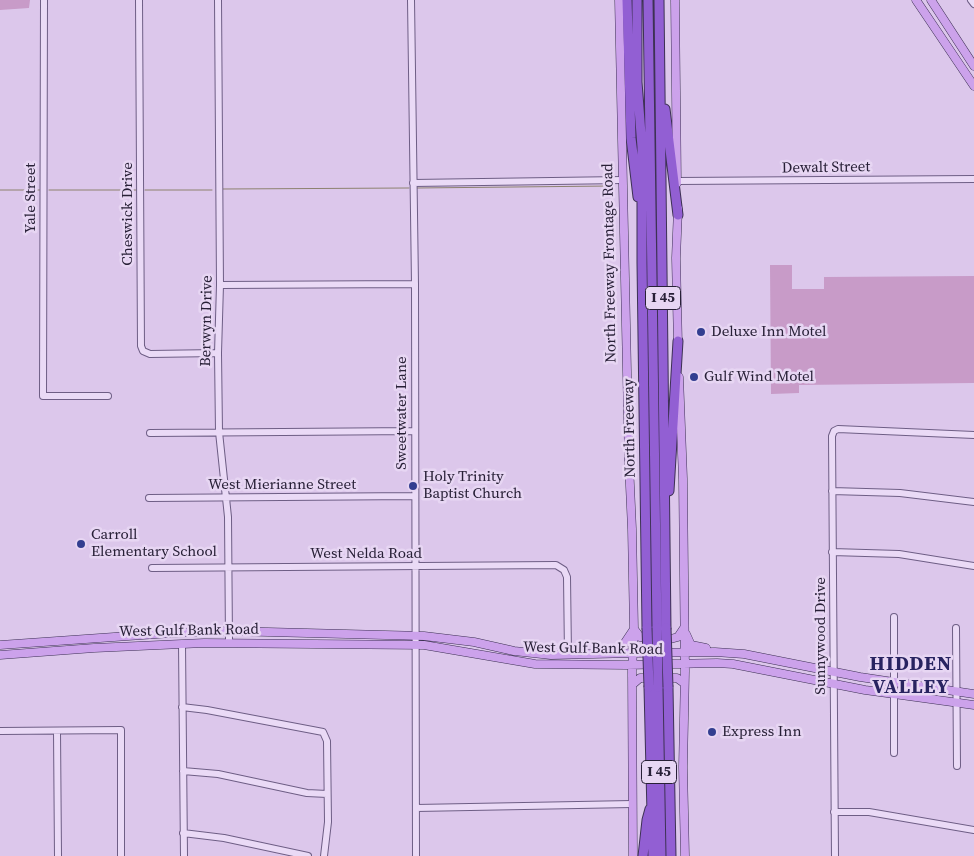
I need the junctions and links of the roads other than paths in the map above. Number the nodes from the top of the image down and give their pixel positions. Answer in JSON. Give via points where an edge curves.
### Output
{"nodes":[{"id":1,"x":44,"y":0,"type":"edge"},
{"id":2,"x":139,"y":0,"type":"edge"},
{"id":3,"x":218,"y":0,"type":"edge"},
{"id":4,"x":411,"y":0,"type":"edge"},
{"id":5,"x":619,"y":0,"type":"edge"},
{"id":6,"x":628,"y":0,"type":"edge"},
{"id":7,"x":637,"y":0,"type":"edge"},
{"id":8,"x":648,"y":0,"type":"edge"},
{"id":9,"x":659,"y":0,"type":"edge"},
{"id":10,"x":675,"y":0,"type":"edge"},
{"id":11,"x":916,"y":0,"type":"edge"},
{"id":12,"x":931,"y":0,"type":"edge"},
{"id":13,"x":971,"y":0,"type":"edge"},
{"id":14,"x":974,"y":4,"type":"edge"},
{"id":15,"x":659,"y":62,"type":"junction"},
{"id":16,"x":974,"y":66,"type":"edge"},
{"id":17,"x":974,"y":84,"type":"edge"},
{"id":18,"x":974,"y":178,"type":"edge"},
{"id":19,"x":622,"y":180,"type":"junction"},
{"id":20,"x":678,"y":181,"type":"junction"},
{"id":21,"x":413,"y":183,"type":"junction"},
{"id":22,"x":642,"y":215,"type":"junction"},
{"id":23,"x":678,"y":215,"type":"junction"},
{"id":24,"x":415,"y":284,"type":"junction"},
{"id":25,"x":220,"y":285,"type":"junction"},
{"id":26,"x":678,"y":341,"type":"junction"},
{"id":27,"x":218,"y":353,"type":"junction"},
{"id":28,"x":108,"y":396,"type":"dead end"},
{"id":29,"x":415,"y":431,"type":"junction"},
{"id":30,"x":219,"y":432,"type":"junction"},
{"id":31,"x":150,"y":433,"type":"dead end"},
{"id":32,"x":974,"y":435,"type":"edge"},
{"id":33,"x":832,"y":491,"type":"junction"},
{"id":34,"x":416,"y":496,"type":"junction"},
{"id":35,"x":149,"y":498,"type":"dead end"},
{"id":36,"x":227,"y":498,"type":"junction"},
{"id":37,"x":974,"y":502,"type":"edge"},
{"id":38,"x":664,"y":534,"type":"junction"},
{"id":39,"x":832,"y":552,"type":"junction"},
{"id":40,"x":415,"y":566,"type":"junction"},
{"id":41,"x":974,"y":566,"type":"edge"},
{"id":42,"x":229,"y":567,"type":"junction"},
{"id":43,"x":152,"y":568,"type":"dead end"},
{"id":44,"x":894,"y":617,"type":"dead end"},
{"id":45,"x":684,"y":627,"type":"junction"},
{"id":46,"x":652,"y":628,"type":"junction"},
{"id":47,"x":956,"y":628,"type":"dead end"},
{"id":48,"x":634,"y":629,"type":"junction"},
{"id":49,"x":229,"y":631,"type":"junction"},
{"id":50,"x":416,"y":640,"type":"junction"},
{"id":51,"x":229,"y":642,"type":"junction"},
{"id":52,"x":182,"y":644,"type":"junction"},
{"id":53,"x":0,"y":645,"type":"edge"},
{"id":54,"x":715,"y":652,"type":"junction"},
{"id":55,"x":612,"y":653,"type":"junction"},
{"id":56,"x":634,"y":653,"type":"junction"},
{"id":57,"x":684,"y":653,"type":"junction"},
{"id":58,"x":0,"y":655,"type":"edge"},
{"id":59,"x":568,"y":655,"type":"junction"},
{"id":60,"x":757,"y":656,"type":"junction"},
{"id":61,"x":609,"y":664,"type":"junction"},
{"id":62,"x":633,"y":664,"type":"junction"},
{"id":63,"x":684,"y":664,"type":"junction"},
{"id":64,"x":756,"y":668,"type":"junction"},
{"id":65,"x":834,"y":672,"type":"junction"},
{"id":66,"x":895,"y":683,"type":"junction"},
{"id":67,"x":632,"y":684,"type":"junction"},
{"id":68,"x":684,"y":684,"type":"junction"},
{"id":69,"x":834,"y":684,"type":"junction"},
{"id":70,"x":653,"y":687,"type":"junction"},
{"id":71,"x":957,"y":691,"type":"junction"},
{"id":72,"x":895,"y":694,"type":"junction"},
{"id":73,"x":974,"y":694,"type":"edge"},
{"id":74,"x":957,"y":702,"type":"junction"},
{"id":75,"x":974,"y":705,"type":"edge"},
{"id":76,"x":182,"y":707,"type":"junction"},
{"id":77,"x":0,"y":731,"type":"edge"},
{"id":78,"x":57,"y":731,"type":"junction"},
{"id":79,"x":894,"y":753,"type":"dead end"},
{"id":80,"x":957,"y":766,"type":"dead end"},
{"id":81,"x":183,"y":770,"type":"junction"},
{"id":82,"x":670,"y":781,"type":"junction"},
{"id":83,"x":327,"y":794,"type":"junction"},
{"id":84,"x":652,"y":802,"type":"junction"},
{"id":85,"x":632,"y":804,"type":"junction"},
{"id":86,"x":416,"y":808,"type":"junction"},
{"id":87,"x":834,"y":812,"type":"junction"},
{"id":88,"x":974,"y":830,"type":"edge"},
{"id":89,"x":183,"y":832,"type":"junction"},
{"id":90,"x":58,"y":856,"type":"edge"},
{"id":91,"x":121,"y":856,"type":"edge"},
{"id":92,"x":184,"y":856,"type":"edge"},
{"id":93,"x":308,"y":856,"type":"edge"},
{"id":94,"x":324,"y":856,"type":"edge"},
{"id":95,"x":416,"y":856,"type":"edge"},
{"id":96,"x":633,"y":856,"type":"edge"},
{"id":97,"x":643,"y":856,"type":"edge"},
{"id":98,"x":653,"y":856,"type":"edge"},
{"id":99,"x":660,"y":856,"type":"edge"},
{"id":100,"x":671,"y":856,"type":"edge"},
{"id":101,"x":677,"y":856,"type":"edge"},
{"id":102,"x":685,"y":856,"type":"edge"},
{"id":103,"x":835,"y":856,"type":"edge"}],
"edges":[{"from":1,"to":28,"type":"street","name":"Yale Street","via":[[44,396]]},
{"from":2,"to":27,"type":"street","name":"Cheswick Drive","via":[[141,346],[150,354]]},
{"from":3,"to":25,"type":"street","name":"Berwyn Drive"},
{"from":4,"to":21,"type":"street","name":"Sweetwater Lane"},
{"from":5,"to":19,"type":"main road","name":"North Freeway Frontage Road"},
{"from":6,"to":22,"type":"highway","via":[[631,138],[636,191]]},
{"from":7,"to":22,"type":"highway","name":"North Freeway","number":"I 45"},
{"from":8,"to":46,"type":"highway","name":"North Freeway"},
{"from":9,"to":15,"type":"highway","number":"I 45"},
{"from":10,"to":20,"type":"main road"},
{"from":11,"to":17,"type":"main road"},
{"from":12,"to":16,"type":"main road"},
{"from":13,"to":14,"type":"street"},
{"from":15,"to":23,"type":"highway"},
{"from":15,"to":38,"type":"highway","number":"I 45"},
{"from":18,"to":20,"type":"street","name":"Dewalt Street"},
{"from":19,"to":21,"type":"street"},
{"from":19,"to":48,"type":"main road","name":"North Freeway Frontage Road"},
{"from":20,"to":23,"type":"main road"},
{"from":21,"to":24,"type":"street","name":"Sweetwater Lane"},
{"from":22,"to":46,"type":"highway","name":"North Freeway","number":"I 45"},
{"from":23,"to":26,"type":"main road"},
{"from":24,"to":25,"type":"street"},
{"from":24,"to":29,"type":"street","name":"Sweetwater Lane"},
{"from":25,"to":27,"type":"street","name":"Berwyn Drive"},
{"from":26,"to":38,"type":"highway","via":[[671,480]]},
{"from":26,"to":45,"type":"main road"},
{"from":27,"to":30,"type":"street","name":"Berwyn Drive"},
{"from":29,"to":30,"type":"street"},
{"from":29,"to":34,"type":"street","name":"Sweetwater Lane"},
{"from":30,"to":31,"type":"street"},
{"from":30,"to":36,"type":"street","name":"Berwyn Drive"},
{"from":32,"to":33,"type":"street","name":"Sunnywood Drive","via":[[838,429],[832,436]]},
{"from":33,"to":37,"type":"street","via":[[900,493]]},
{"from":33,"to":39,"type":"street","name":"Sunnywood Drive"},
{"from":34,"to":36,"type":"street","name":"West Mierianne Street"},
{"from":34,"to":40,"type":"street","name":"Sweetwater Lane"},
{"from":35,"to":36,"type":"street","name":"West Mierianne Street"},
{"from":36,"to":42,"type":"street","name":"Berwyn Drive"},
{"from":38,"to":82,"type":"highway","number":"I 45","bridge":true},
{"from":39,"to":41,"type":"street","via":[[899,554]]},
{"from":39,"to":65,"type":"street","name":"Sunnywood Drive"},
{"from":40,"to":42,"type":"street","name":"West Nelda Road"},
{"from":40,"to":50,"type":"street","name":"Sweetwater Lane"},
{"from":40,"to":59,"type":"street","name":"West Nelda Road","via":[[556,565],[564,570],[567,584]]},
{"from":42,"to":43,"type":"street","name":"West Nelda Road"},
{"from":42,"to":49,"type":"street","name":"Berwyn Drive"},
{"from":44,"to":66,"type":"street"},
{"from":45,"to":48,"type":"main road","via":[[678,637],[663,641],[640,637]]},
{"from":45,"to":54,"type":"main road","via":[[691,645]]},
{"from":45,"to":57,"type":"main road"},
{"from":46,"to":70,"type":"highway","name":"North Freeway","number":"I 45","bridge":true},
{"from":47,"to":71,"type":"street"},
{"from":48,"to":55,"type":"main road","via":[[624,644]]},
{"from":48,"to":56,"type":"main road","name":"North Freeway Frontage Road"},
{"from":49,"to":50,"type":"main road","name":"West Gulf Bank Road"},
{"from":49,"to":51,"type":"street","name":"Berwyn Drive"},
{"from":49,"to":53,"type":"main road","name":"West Gulf Bank Road"},
{"from":50,"to":51,"type":"main road","name":"West Gulf Bank Road"},
{"from":50,"to":59,"type":"main road","name":"West Gulf Bank Road","via":[[474,642],[532,653]]},
{"from":50,"to":61,"type":"main road","name":"West Gulf Bank Road","via":[[534,664]]},
{"from":50,"to":86,"type":"street","name":"Sweetwater Lane"},
{"from":51,"to":52,"type":"main road","name":"West Gulf Bank Road"},
{"from":52,"to":58,"type":"main road","name":"West Gulf Bank Road"},
{"from":52,"to":76,"type":"street"},
{"from":54,"to":57,"type":"main road","name":"West Gulf Bank Road"},
{"from":54,"to":60,"type":"main road","name":"West Gulf Bank Road"},
{"from":55,"to":56,"type":"main road","name":"West Gulf Bank Road"},
{"from":55,"to":59,"type":"main road","name":"West Gulf Bank Road"},
{"from":55,"to":61,"type":"main road"},
{"from":56,"to":57,"type":"main road","name":"West Gulf Bank Road"},
{"from":56,"to":62,"type":"main road","name":"North Freeway Frontage Road"},
{"from":57,"to":63,"type":"main road"},
{"from":60,"to":64,"type":"main road"},
{"from":60,"to":65,"type":"main road","name":"West Gulf Bank Road"},
{"from":61,"to":62,"type":"main road","name":"West Gulf Bank Road"},
{"from":62,"to":63,"type":"main road","name":"West Gulf Bank Road"},
{"from":62,"to":67,"type":"main road","name":"North Freeway Frontage Road"},
{"from":63,"to":64,"type":"main road","name":"West Gulf Bank Road","via":[[717,663]]},
{"from":63,"to":68,"type":"main road"},
{"from":64,"to":69,"type":"main road","name":"West Gulf Bank Road"},
{"from":65,"to":66,"type":"main road","name":"West Gulf Bank Road"},
{"from":65,"to":69,"type":"street","name":"Sunnywood Drive"},
{"from":66,"to":71,"type":"main road","name":"West Gulf Bank Road"},
{"from":66,"to":72,"type":"street"},
{"from":67,"to":68,"type":"main road","via":[[640,678],[677,678]]},
{"from":67,"to":85,"type":"main road","name":"North Freeway Frontage Road"},
{"from":68,"to":102,"type":"main road"},
{"from":69,"to":72,"type":"main road","name":"West Gulf Bank Road"},
{"from":69,"to":87,"type":"street","name":"Sunnywood Drive"},
{"from":70,"to":84,"type":"highway","name":"North Freeway","number":"I 45"},
{"from":70,"to":99,"type":"highway","name":"North Freeway","number":"I 45"},
{"from":71,"to":73,"type":"main road","name":"West Gulf Bank Road"},
{"from":71,"to":74,"type":"street"},
{"from":72,"to":74,"type":"main road","name":"West Gulf Bank Road"},
{"from":72,"to":79,"type":"street"},
{"from":74,"to":75,"type":"main road","name":"West Gulf Bank Road"},
{"from":74,"to":80,"type":"street"},
{"from":76,"to":81,"type":"street"},
{"from":76,"to":83,"type":"street","via":[[323,732],[327,741]]},
{"from":77,"to":78,"type":"street"},
{"from":78,"to":90,"type":"street"},
{"from":78,"to":91,"type":"street","via":[[120,730]]},
{"from":81,"to":83,"type":"street"},
{"from":81,"to":89,"type":"street"},
{"from":82,"to":100,"type":"highway","number":"I 45"},
{"from":82,"to":101,"type":"highway"},
{"from":83,"to":94,"type":"street"},
{"from":84,"to":97,"type":"highway"},
{"from":84,"to":98,"type":"highway","name":"North Freeway","number":"I 45"},
{"from":85,"to":86,"type":"street"},
{"from":85,"to":96,"type":"main road","name":"North Freeway Frontage Road"},
{"from":86,"to":95,"type":"street","name":"Sweetwater Lane"},
{"from":87,"to":88,"type":"street","via":[[869,812]]},
{"from":87,"to":103,"type":"street","name":"Sunnywood Drive"},
{"from":89,"to":92,"type":"street"},
{"from":89,"to":93,"type":"street"}]}
